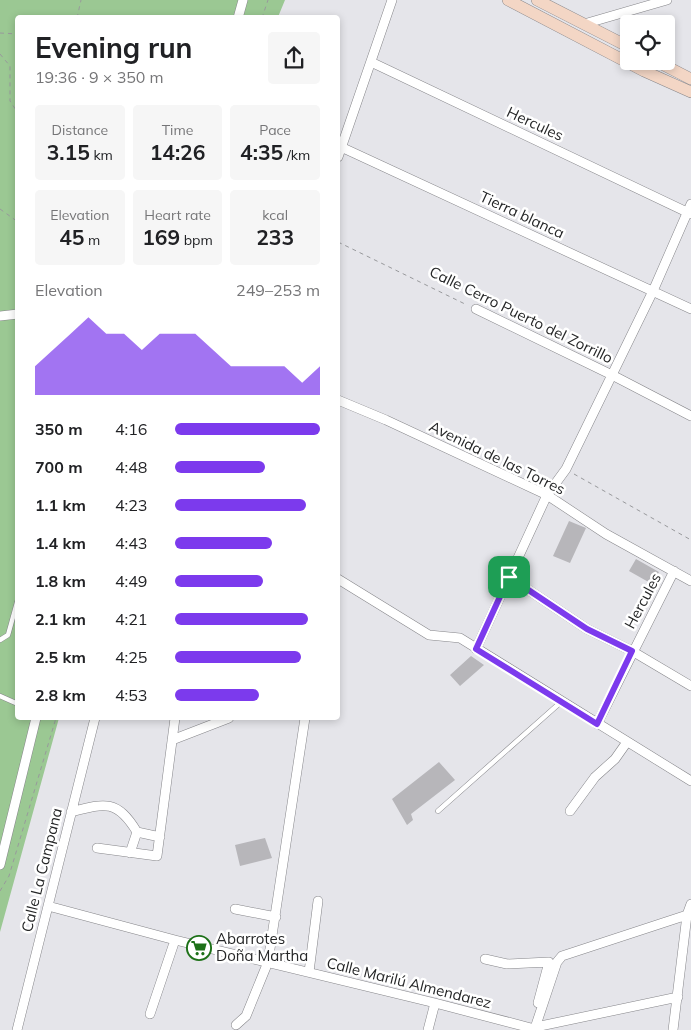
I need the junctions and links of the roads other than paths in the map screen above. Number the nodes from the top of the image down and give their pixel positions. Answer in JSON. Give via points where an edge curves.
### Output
{"nodes":[{"id":1,"x":243,"y":0,"type":"edge"},
{"id":2,"x":392,"y":0,"type":"edge"},
{"id":3,"x":508,"y":0,"type":"edge"},
{"id":4,"x":538,"y":0,"type":"edge"},
{"id":5,"x":666,"y":0,"type":"edge"},
{"id":6,"x":239,"y":15,"type":"edge"},
{"id":7,"x":584,"y":24,"type":"junction"},
{"id":8,"x":620,"y":42,"type":"edge"},
{"id":9,"x":371,"y":62,"type":"junction"},
{"id":10,"x":670,"y":70,"type":"edge"},
{"id":11,"x":688,"y":82,"type":"edge"},
{"id":12,"x":341,"y":147,"type":"junction"},
{"id":13,"x":340,"y":150,"type":"edge"},
{"id":14,"x":690,"y":210,"type":"edge"},
{"id":15,"x":653,"y":291,"type":"junction"},
{"id":16,"x":476,"y":309,"type":"road end"},
{"id":17,"x":691,"y":309,"type":"edge"},
{"id":18,"x":15,"y":314,"type":"edge"},
{"id":19,"x":0,"y":316,"type":"edge"},
{"id":20,"x":612,"y":374,"type":"junction"},
{"id":21,"x":340,"y":401,"type":"edge"},
{"id":22,"x":691,"y":416,"type":"edge"},
{"id":23,"x":547,"y":495,"type":"junction"},
{"id":24,"x":674,"y":571,"type":"junction"},
{"id":25,"x":509,"y":577,"type":"junction"},
{"id":26,"x":340,"y":580,"type":"edge"},
{"id":27,"x":691,"y":581,"type":"edge"},
{"id":28,"x":15,"y":610,"type":"edge"},
{"id":29,"x":0,"y":640,"type":"edge"},
{"id":30,"x":476,"y":649,"type":"junction"},
{"id":31,"x":632,"y":651,"type":"junction"},
{"id":32,"x":691,"y":686,"type":"edge"},
{"id":33,"x":0,"y":696,"type":"edge"},
{"id":34,"x":561,"y":702,"type":"junction"},
{"id":35,"x":15,"y":703,"type":"edge"},
{"id":36,"x":36,"y":720,"type":"edge"},
{"id":37,"x":94,"y":720,"type":"edge"},
{"id":38,"x":175,"y":720,"type":"edge"},
{"id":39,"x":224,"y":720,"type":"edge"},
{"id":40,"x":305,"y":720,"type":"edge"},
{"id":41,"x":597,"y":724,"type":"junction"},
{"id":42,"x":172,"y":740,"type":"junction"},
{"id":43,"x":627,"y":742,"type":"junction"},
{"id":44,"x":691,"y":781,"type":"edge"},
{"id":45,"x":438,"y":811,"type":"dead end"},
{"id":46,"x":570,"y":811,"type":"dead end"},
{"id":47,"x":70,"y":812,"type":"junction"},
{"id":48,"x":137,"y":832,"type":"junction"},
{"id":49,"x":160,"y":837,"type":"junction"},
{"id":50,"x":97,"y":848,"type":"dead end"},
{"id":51,"x":130,"y":853,"type":"junction"},
{"id":52,"x":0,"y":865,"type":"edge"},
{"id":53,"x":318,"y":901,"type":"dead end"},
{"id":54,"x":691,"y":904,"type":"edge"},
{"id":55,"x":48,"y":906,"type":"junction"},
{"id":56,"x":235,"y":909,"type":"dead end"},
{"id":57,"x":687,"y":915,"type":"junction"},
{"id":58,"x":276,"y":917,"type":"junction"},
{"id":59,"x":175,"y":940,"type":"junction"},
{"id":60,"x":485,"y":959,"type":"dead end"},
{"id":61,"x":268,"y":962,"type":"junction"},
{"id":62,"x":308,"y":972,"type":"junction"},
{"id":63,"x":678,"y":997,"type":"junction"},
{"id":64,"x":436,"y":1003,"type":"junction"},
{"id":65,"x":150,"y":1014,"type":"dead end"},
{"id":66,"x":236,"y":1025,"type":"dead end"},
{"id":67,"x":532,"y":1029,"type":"edge"},
{"id":68,"x":17,"y":1030,"type":"edge"},
{"id":69,"x":428,"y":1030,"type":"edge"},
{"id":70,"x":673,"y":1030,"type":"edge"}],
"edges":[{"from":1,"to":6,"type":"street"},
{"from":2,"to":9,"type":"street"},
{"from":3,"to":11,"type":"street","via":[[644,71]]},
{"from":4,"to":7,"type":"street"},
{"from":5,"to":7,"type":"street"},
{"from":7,"to":8,"type":"street"},
{"from":9,"to":12,"type":"street"},
{"from":9,"to":14,"type":"street","name":"Hercules"},
{"from":10,"to":11,"type":"street"},
{"from":12,"to":13,"type":"street"},
{"from":12,"to":15,"type":"street","name":"Tierra blanca"},
{"from":14,"to":15,"type":"street","name":"Hercules"},
{"from":15,"to":17,"type":"street","name":"Tierra blanca"},
{"from":15,"to":20,"type":"street","name":"Hercules"},
{"from":16,"to":20,"type":"street","name":"Calle Cerro Puerto del Zorrillo"},
{"from":18,"to":19,"type":"street"},
{"from":20,"to":22,"type":"street","name":"Calle Cerro Puerto del Zorrillo"},
{"from":20,"to":23,"type":"street","name":"Hercules","via":[[566,469]]},
{"from":21,"to":23,"type":"street","name":"Avenida de las Torres"},
{"from":23,"to":24,"type":"street","name":"Avenida de las Torres","via":[[606,534]]},
{"from":23,"to":25,"type":"street","name":"Hercules"},
{"from":24,"to":27,"type":"street","name":"Avenida de las Torres"},
{"from":24,"to":31,"type":"street","name":"Hercules"},
{"from":25,"to":30,"type":"street","name":"Hercules"},
{"from":25,"to":31,"type":"street","via":[[587,629]]},
{"from":26,"to":30,"type":"street","via":[[429,635],[460,638]]},
{"from":28,"to":29,"type":"lane","via":[[8,635]]},
{"from":30,"to":34,"type":"street"},
{"from":31,"to":32,"type":"street"},
{"from":31,"to":41,"type":"street","name":"Hercules"},
{"from":33,"to":35,"type":"lane"},
{"from":34,"to":41,"type":"street"},
{"from":34,"to":45,"type":"lane"},
{"from":36,"to":52,"type":"street"},
{"from":37,"to":47,"type":"street","name":"Calle La Campana"},
{"from":38,"to":42,"type":"street"},
{"from":39,"to":42,"type":"street"},
{"from":40,"to":58,"type":"street"},
{"from":41,"to":43,"type":"street"},
{"from":42,"to":49,"type":"street"},
{"from":43,"to":44,"type":"street"},
{"from":43,"to":46,"type":"street"},
{"from":47,"to":48,"type":"street","via":[[102,804],[115,807],[127,815]]},
{"from":47,"to":55,"type":"street","name":"Calle La Campana"},
{"from":48,"to":49,"type":"street"},
{"from":48,"to":51,"type":"street"},
{"from":49,"to":51,"type":"street","via":[[157,856]]},
{"from":50,"to":51,"type":"street"},
{"from":53,"to":62,"type":"street"},
{"from":54,"to":57,"type":"street"},
{"from":55,"to":59,"type":"street","name":"Calle Marilú Almendarez"},
{"from":55,"to":68,"type":"street","name":"Calle La Campana"},
{"from":56,"to":58,"type":"street"},
{"from":57,"to":63,"type":"street"},
{"from":57,"to":67,"type":"street","via":[[562,956]]},
{"from":58,"to":61,"type":"street"},
{"from":59,"to":61,"type":"street","name":"Calle Marilú Almendarez"},
{"from":59,"to":65,"type":"street"},
{"from":60,"to":67,"type":"street","via":[[507,964],[549,962]]},
{"from":61,"to":62,"type":"street","name":"Calle Marilú Almendarez"},
{"from":61,"to":66,"type":"street","via":[[246,1016]]},
{"from":62,"to":64,"type":"street","name":"Calle Marilú Almendarez"},
{"from":63,"to":67,"type":"street"},
{"from":63,"to":70,"type":"street"},
{"from":64,"to":67,"type":"street","name":"Calle Marilú Almendarez"},
{"from":64,"to":69,"type":"street"}]}
